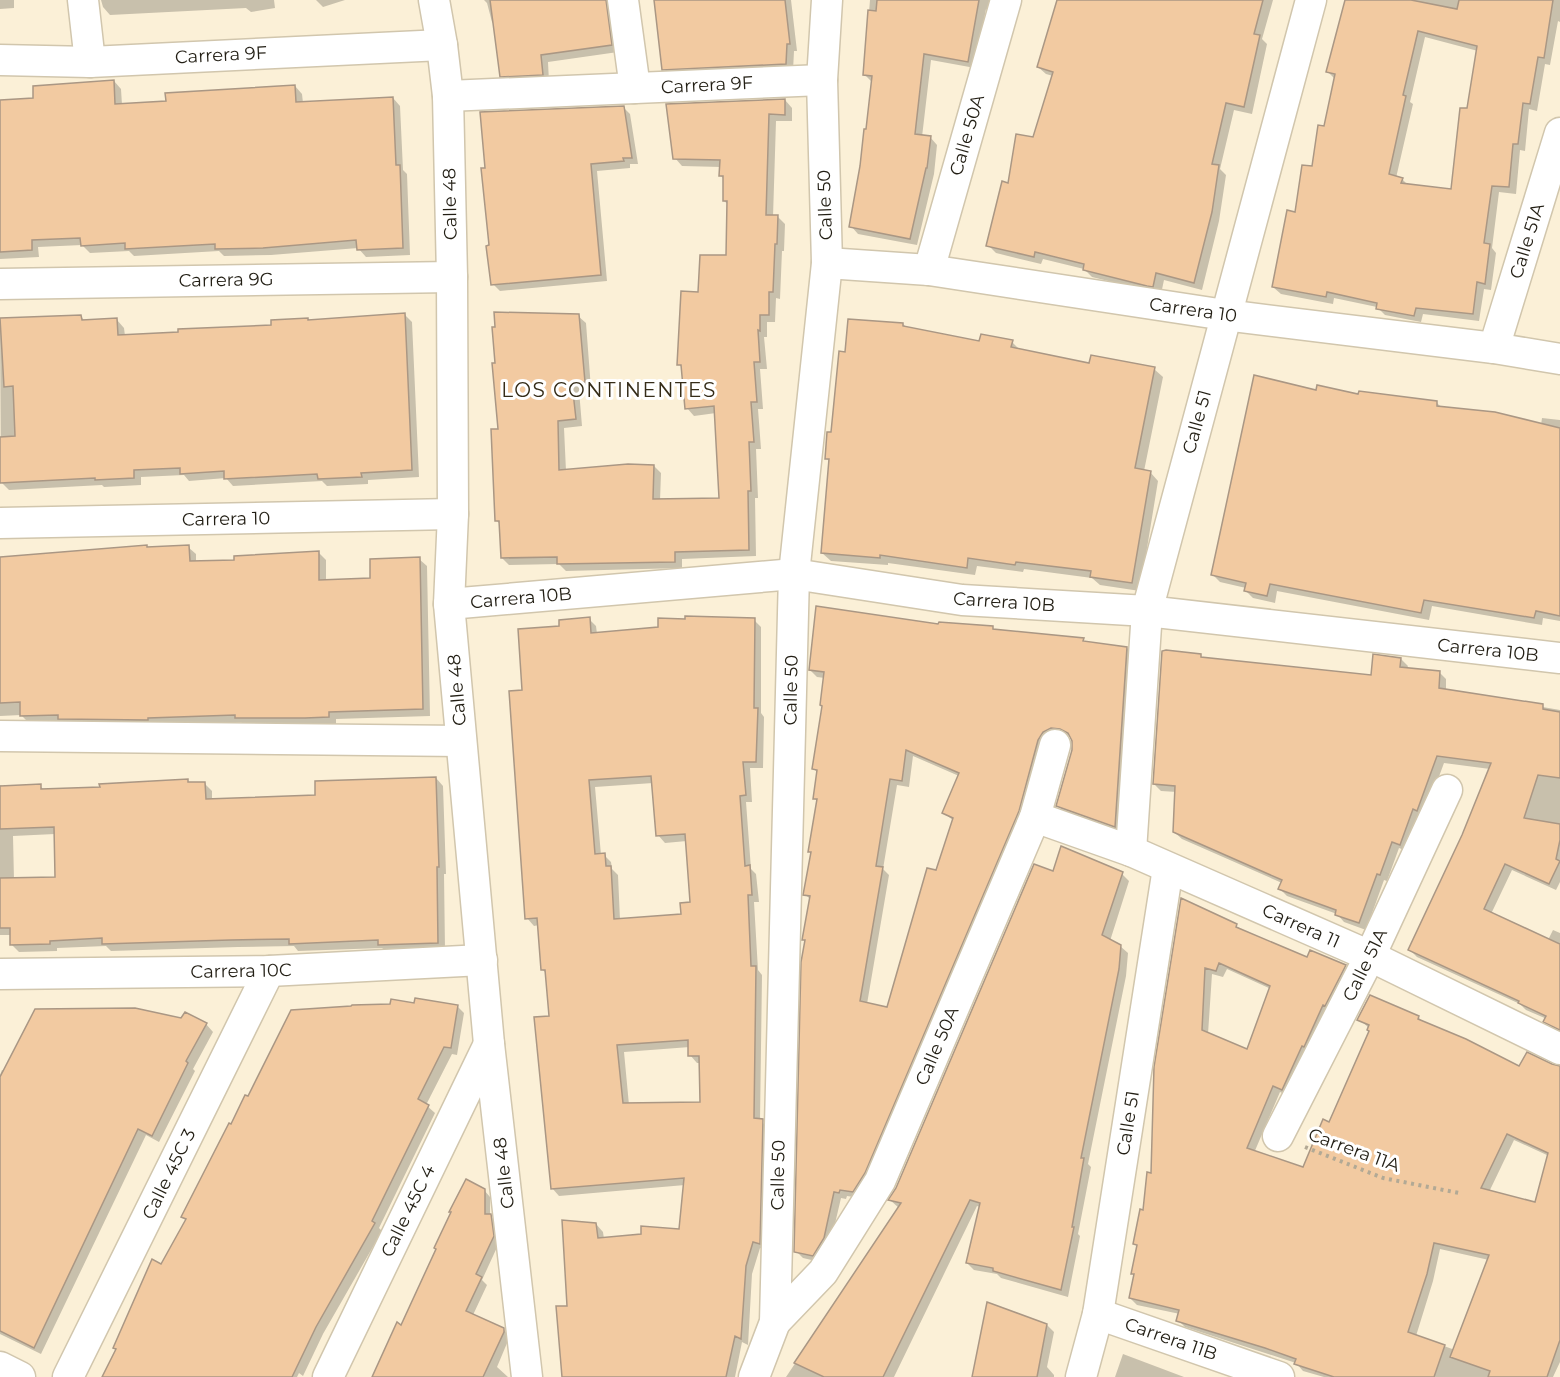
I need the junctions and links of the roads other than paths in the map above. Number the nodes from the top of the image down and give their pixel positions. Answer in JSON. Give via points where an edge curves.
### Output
{"nodes":[{"id":1,"x":83,"y":0,"type":"edge"},
{"id":2,"x":434,"y":0,"type":"edge"},
{"id":3,"x":623,"y":0,"type":"edge"},
{"id":4,"x":827,"y":0,"type":"edge"},
{"id":5,"x":1006,"y":0,"type":"edge"},
{"id":6,"x":1311,"y":0,"type":"edge"},
{"id":7,"x":442,"y":45,"type":"junction"},
{"id":8,"x":0,"y":60,"type":"edge"},
{"id":9,"x":90,"y":62,"type":"junction"},
{"id":10,"x":822,"y":80,"type":"junction"},
{"id":11,"x":635,"y":88,"type":"junction"},
{"id":12,"x":448,"y":96,"type":"junction"},
{"id":13,"x":1560,"y":133,"type":"edge"},
{"id":14,"x":827,"y":263,"type":"junction"},
{"id":15,"x":928,"y":270,"type":"junction"},
{"id":16,"x":452,"y":277,"type":"junction"},
{"id":17,"x":0,"y":284,"type":"edge"},
{"id":18,"x":1225,"y":315,"type":"junction"},
{"id":19,"x":1494,"y":348,"type":"junction"},
{"id":20,"x":1560,"y":359,"type":"edge"},
{"id":21,"x":453,"y":514,"type":"junction"},
{"id":22,"x":0,"y":523,"type":"edge"},
{"id":23,"x":794,"y":574,"type":"junction"},
{"id":24,"x":449,"y":604,"type":"junction"},
{"id":25,"x":1147,"y":611,"type":"junction"},
{"id":26,"x":1560,"y":658,"type":"edge"},
{"id":27,"x":0,"y":736,"type":"edge"},
{"id":28,"x":461,"y":741,"type":"junction"},
{"id":29,"x":1055,"y":745,"type":"dead end"},
{"id":30,"x":1447,"y":790,"type":"dead end"},
{"id":31,"x":1035,"y":817,"type":"junction"},
{"id":32,"x":1131,"y":851,"type":"junction"},
{"id":33,"x":1168,"y":867,"type":"junction"},
{"id":34,"x":1370,"y":956,"type":"junction"},
{"id":35,"x":482,"y":960,"type":"junction"},
{"id":36,"x":269,"y":971,"type":"junction"},
{"id":37,"x":4,"y":981,"type":"edge"},
{"id":38,"x":489,"y":1044,"type":"junction"},
{"id":39,"x":1560,"y":1049,"type":"edge"},
{"id":40,"x":1278,"y":1136,"type":"road end"},
{"id":41,"x":1098,"y":1314,"type":"junction"},
{"id":42,"x":775,"y":1322,"type":"junction"},
{"id":43,"x":0,"y":1367,"type":"edge"},
{"id":44,"x":20,"y":1377,"type":"edge"},
{"id":45,"x":68,"y":1377,"type":"edge"},
{"id":46,"x":328,"y":1377,"type":"edge"},
{"id":47,"x":527,"y":1377,"type":"edge"},
{"id":48,"x":754,"y":1377,"type":"edge"},
{"id":49,"x":1081,"y":1377,"type":"edge"},
{"id":50,"x":1279,"y":1377,"type":"edge"}],
"edges":[{"from":1,"to":9,"type":"street"},
{"from":2,"to":7,"type":"street","name":"Calle 48"},
{"from":3,"to":11,"type":"street"},
{"from":4,"to":10,"type":"street","name":"Calle 50"},
{"from":5,"to":15,"type":"street","name":"Calle 50A"},
{"from":6,"to":18,"type":"street","name":"Calle 51"},
{"from":7,"to":9,"type":"street","name":"Carrera 9F"},
{"from":7,"to":12,"type":"street","name":"Calle 48"},
{"from":8,"to":9,"type":"street","name":"Carrera 9F"},
{"from":10,"to":11,"type":"street","name":"Carrera 9F"},
{"from":10,"to":14,"type":"street","name":"Calle 50"},
{"from":11,"to":12,"type":"street","name":"Carrera 9F"},
{"from":12,"to":16,"type":"street","name":"Calle 48"},
{"from":13,"to":19,"type":"street","name":"Calle 51A"},
{"from":14,"to":15,"type":"street","name":"Carrera 10"},
{"from":14,"to":23,"type":"street","name":"Calle 50"},
{"from":15,"to":18,"type":"street","name":"Carrera 10"},
{"from":16,"to":17,"type":"street","name":"Carrera 9G"},
{"from":16,"to":21,"type":"street","name":"Calle 48"},
{"from":18,"to":19,"type":"street","name":"Carrera 10"},
{"from":18,"to":25,"type":"street","name":"Calle 51"},
{"from":19,"to":20,"type":"street","name":"Carrera 10"},
{"from":21,"to":22,"type":"street","name":"Carrera 10"},
{"from":21,"to":24,"type":"street","name":"Calle 48"},
{"from":23,"to":24,"type":"street","name":"Carrera 10B"},
{"from":23,"to":25,"type":"street","name":"Carrera 10B","via":[[962,600]]},
{"from":23,"to":42,"type":"street","name":"Calle 50"},
{"from":24,"to":28,"type":"street","name":"Calle 48"},
{"from":25,"to":26,"type":"street","name":"Carrera 10B"},
{"from":25,"to":32,"type":"street","name":"Calle 51"},
{"from":27,"to":28,"type":"street"},
{"from":28,"to":35,"type":"street","name":"Calle 48"},
{"from":29,"to":31,"type":"street","name":"Calle 50A"},
{"from":30,"to":34,"type":"street","name":"Calle 51A"},
{"from":31,"to":32,"type":"street","name":"Carrera 11"},
{"from":31,"to":42,"type":"street","name":"Calle 50A","via":[[880,1181],[823,1272]]},
{"from":32,"to":33,"type":"street","name":"Carrera 11"},
{"from":33,"to":34,"type":"street","name":"Carrera 11"},
{"from":33,"to":41,"type":"street","name":"Calle 51"},
{"from":34,"to":39,"type":"street","name":"Carrera 11"},
{"from":34,"to":40,"type":"street","name":"Calle 51A"},
{"from":35,"to":36,"type":"street","name":"Carrera 10C"},
{"from":35,"to":38,"type":"street","name":"Calle 48"},
{"from":36,"to":37,"type":"street","name":"Carrera 10C"},
{"from":36,"to":45,"type":"street","name":"Calle 45C 3"},
{"from":38,"to":46,"type":"street","name":"Calle 45C 4"},
{"from":38,"to":47,"type":"street","name":"Calle 48"},
{"from":41,"to":49,"type":"street","name":"Calle 51"},
{"from":41,"to":50,"type":"street","name":"Carrera 11B"},
{"from":42,"to":48,"type":"street","name":"Calle 50"},
{"from":43,"to":44,"type":"street"}]}
